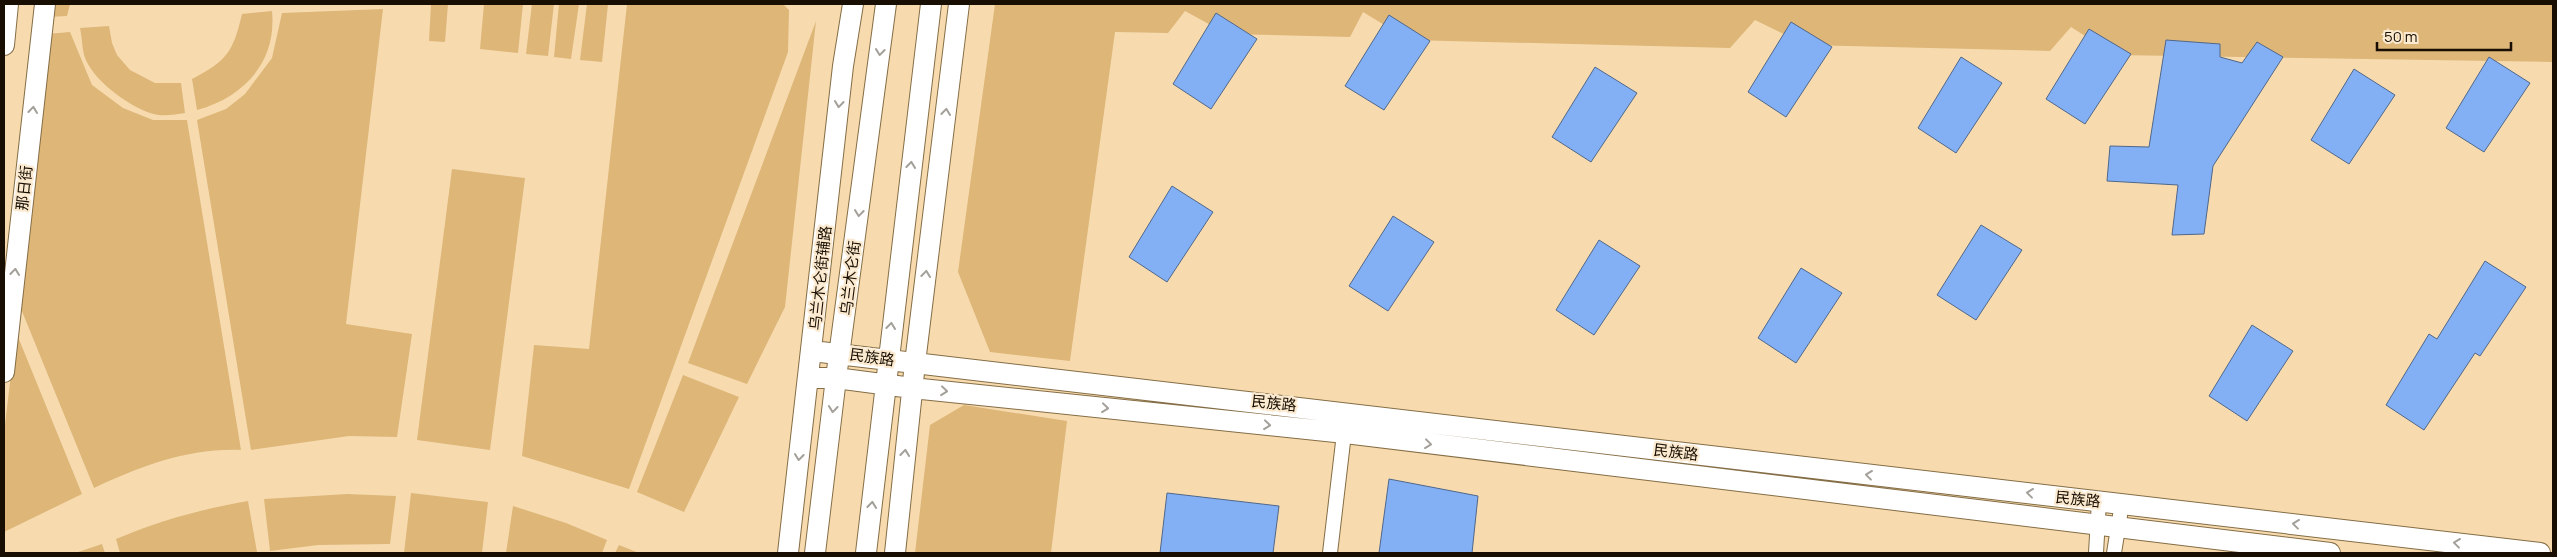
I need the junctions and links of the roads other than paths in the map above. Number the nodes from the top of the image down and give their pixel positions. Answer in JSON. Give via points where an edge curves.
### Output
{"nodes":[{"id":1,"x":8,"y":4,"type":"edge"},
{"id":2,"x":45,"y":4,"type":"edge"},
{"id":3,"x":853,"y":4,"type":"edge"},
{"id":4,"x":886,"y":4,"type":"edge"},
{"id":5,"x":931,"y":4,"type":"edge"},
{"id":6,"x":959,"y":4,"type":"edge"},
{"id":7,"x":4,"y":45,"type":"edge"},
{"id":8,"x":812,"y":351,"type":"junction"},
{"id":9,"x":841,"y":353,"type":"junction"},
{"id":10,"x":888,"y":360,"type":"junction"},
{"id":11,"x":915,"y":363,"type":"junction"},
{"id":12,"x":4,"y":372,"type":"edge"},
{"id":13,"x":808,"y":378,"type":"junction"},
{"id":14,"x":836,"y":378,"type":"junction"},
{"id":15,"x":885,"y":384,"type":"junction"},
{"id":16,"x":912,"y":388,"type":"junction"},
{"id":17,"x":1345,"y":411,"type":"junction"},
{"id":18,"x":1345,"y":433,"type":"junction"},
{"id":19,"x":2099,"y":501,"type":"junction"},
{"id":20,"x":2122,"y":503,"type":"junction"},
{"id":21,"x":2108,"y":527,"type":"junction"},
{"id":22,"x":788,"y":553,"type":"edge"},
{"id":23,"x":815,"y":553,"type":"edge"},
{"id":24,"x":866,"y":553,"type":"edge"},
{"id":25,"x":895,"y":553,"type":"edge"},
{"id":26,"x":1330,"y":553,"type":"edge"},
{"id":27,"x":2096,"y":553,"type":"edge"},
{"id":28,"x":2114,"y":553,"type":"edge"},
{"id":29,"x":2330,"y":553,"type":"edge"},
{"id":30,"x":2540,"y":553,"type":"edge"}],
"edges":[{"from":1,"to":7,"type":"street"},
{"from":12,"to":2,"type":"street","name":"那日街","one_way":true},
{"from":3,"to":8,"type":"street","name":"乌兰木仑街辅路","one_way":true,"via":[[843,66]]},
{"from":4,"to":9,"type":"street","name":"乌兰木仑街","one_way":true},
{"from":10,"to":5,"type":"street","one_way":true},
{"from":11,"to":6,"type":"street","one_way":true},
{"from":8,"to":9,"type":"street","name":"民族路"},
{"from":8,"to":13,"type":"street","name":"乌兰木仑街辅路"},
{"from":9,"to":10,"type":"street","name":"民族路"},
{"from":9,"to":14,"type":"street","name":"乌兰木仑街"},
{"from":10,"to":11,"type":"street","name":"民族路"},
{"from":10,"to":15,"type":"street"},
{"from":11,"to":16,"type":"street"},
{"from":11,"to":17,"type":"street","name":"民族路"},
{"from":13,"to":14,"type":"street","name":"民族路"},
{"from":13,"to":22,"type":"street","name":"乌兰木仑街辅路","one_way":true},
{"from":14,"to":15,"type":"street","name":"民族路"},
{"from":14,"to":23,"type":"street","name":"乌兰木仑街","one_way":true},
{"from":15,"to":16,"type":"street","name":"民族路"},
{"from":24,"to":15,"type":"street","one_way":true},
{"from":16,"to":18,"type":"street","name":"民族路","one_way":true},
{"from":25,"to":16,"type":"street","one_way":true},
{"from":17,"to":18,"type":"street"},
{"from":19,"to":17,"type":"street","name":"民族路","one_way":true},
{"from":18,"to":21,"type":"street","name":"民族路","one_way":true},
{"from":18,"to":26,"type":"street"},
{"from":19,"to":20,"type":"street","name":"民族路"},
{"from":19,"to":21,"type":"street"},
{"from":20,"to":21,"type":"street"},
{"from":30,"to":20,"type":"street","name":"民族路","one_way":true},
{"from":21,"to":27,"type":"street"},
{"from":21,"to":28,"type":"street"},
{"from":21,"to":29,"type":"street","name":"民族路"}]}
